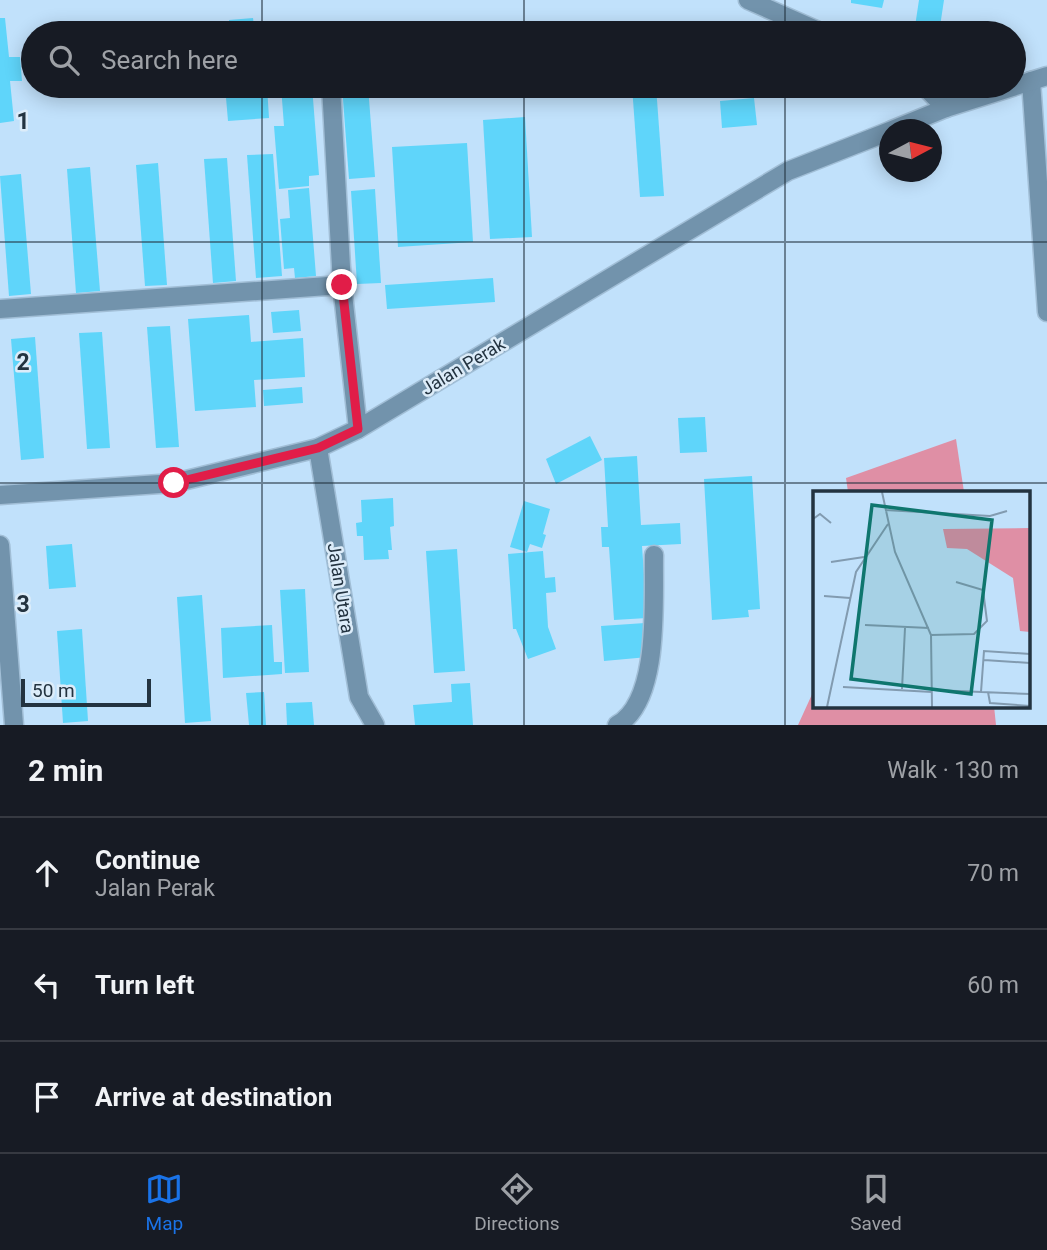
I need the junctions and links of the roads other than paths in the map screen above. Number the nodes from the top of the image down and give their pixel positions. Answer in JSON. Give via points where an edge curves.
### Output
{"nodes":[{"id":1,"x":748,"y":0,"type":"edge"},
{"id":2,"x":796,"y":21,"type":"edge"},
{"id":3,"x":1039,"y":79,"type":"edge"},
{"id":4,"x":332,"y":98,"type":"edge"},
{"id":5,"x":936,"y":98,"type":"edge"},
{"id":6,"x":978,"y":98,"type":"edge"},
{"id":7,"x":946,"y":108,"type":"junction"},
{"id":8,"x":918,"y":119,"type":"edge"},
{"id":9,"x":879,"y":135,"type":"edge"},
{"id":10,"x":342,"y":285,"type":"junction"},
{"id":11,"x":0,"y":309,"type":"edge"},
{"id":12,"x":1047,"y":312,"type":"edge"},
{"id":13,"x":358,"y":429,"type":"junction"},
{"id":14,"x":318,"y":448,"type":"junction"},
{"id":15,"x":0,"y":495,"type":"edge"},
{"id":16,"x":0,"y":545,"type":"edge"},
{"id":17,"x":654,"y":555,"type":"dead end"},
{"id":18,"x":14,"y":725,"type":"edge"},
{"id":19,"x":376,"y":725,"type":"edge"},
{"id":20,"x":617,"y":725,"type":"edge"}],
"edges":[{"from":1,"to":2,"type":"street"},
{"from":3,"to":12,"type":"street"},
{"from":4,"to":10,"type":"street"},
{"from":5,"to":7,"type":"street"},
{"from":6,"to":7,"type":"street","name":"Jalan Perak"},
{"from":7,"to":8,"type":"street","name":"Jalan Perak"},
{"from":9,"to":13,"type":"street","name":"Jalan Perak","via":[[788,171]]},
{"from":10,"to":11,"type":"street"},
{"from":10,"to":13,"type":"street"},
{"from":13,"to":14,"type":"street","name":"Jalan Perak"},
{"from":14,"to":15,"type":"street","name":"Jalan Perak","via":[[174,483]]},
{"from":14,"to":19,"type":"street","name":"Jalan Utara","via":[[359,697]]},
{"from":16,"to":18,"type":"street"},
{"from":17,"to":20,"type":"street","via":[[652,657],[637,703]]}]}
